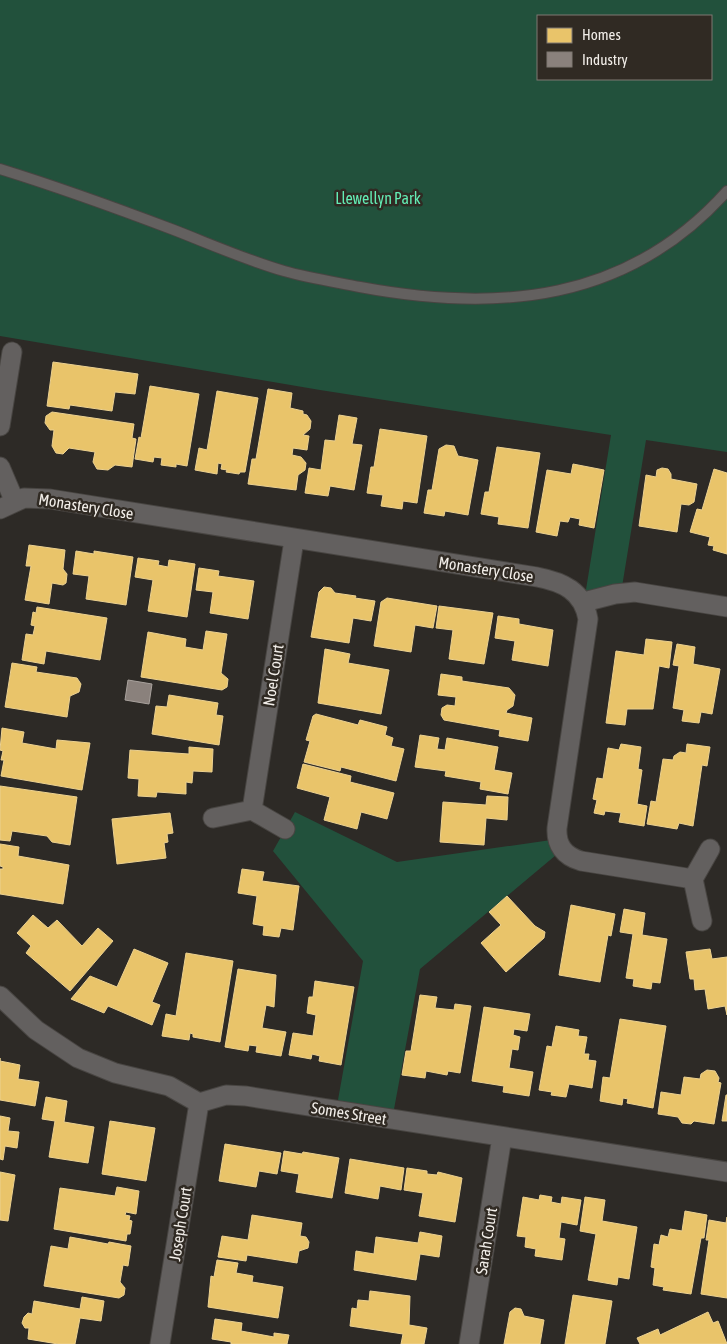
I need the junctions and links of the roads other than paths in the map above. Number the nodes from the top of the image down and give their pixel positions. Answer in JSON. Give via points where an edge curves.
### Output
{"nodes":[{"id":1,"x":0,"y":169,"type":"edge"},
{"id":2,"x":727,"y":191,"type":"edge"},
{"id":3,"x":12,"y":352,"type":"dead end"},
{"id":4,"x":0,"y":426,"type":"edge"},
{"id":5,"x":0,"y":467,"type":"edge"},
{"id":6,"x":7,"y":504,"type":"edge"},
{"id":7,"x":294,"y":540,"type":"junction"},
{"id":8,"x":584,"y":602,"type":"junction"},
{"id":9,"x":727,"y":607,"type":"edge"},
{"id":10,"x":252,"y":810,"type":"junction"},
{"id":11,"x":213,"y":818,"type":"dead end"},
{"id":12,"x":285,"y":829,"type":"dead end"},
{"id":13,"x":710,"y":849,"type":"dead end"},
{"id":14,"x":693,"y":879,"type":"junction"},
{"id":15,"x":702,"y":921,"type":"dead end"},
{"id":16,"x":0,"y":996,"type":"edge"},
{"id":17,"x":199,"y":1103,"type":"junction"},
{"id":18,"x":502,"y":1137,"type":"junction"},
{"id":19,"x":727,"y":1172,"type":"edge"},
{"id":20,"x":160,"y":1344,"type":"edge"},
{"id":21,"x":469,"y":1344,"type":"edge"}],
"edges":[{"from":1,"to":2,"type":"lane","via":[[282,270],[445,300],[529,296],[594,282],[653,254],[675,239]]},
{"from":3,"to":4,"type":"street"},
{"from":5,"to":6,"type":"street"},
{"from":6,"to":7,"type":"street","name":"Monastery Close","via":[[35,497]]},
{"from":7,"to":8,"type":"street","name":"Monastery Close","via":[[548,579],[565,585]]},
{"from":7,"to":10,"type":"street","name":"Noel Court"},
{"from":8,"to":9,"type":"street","via":[[635,592]]},
{"from":8,"to":14,"type":"street","via":[[588,627],[557,828],[559,843],[568,856],[581,861]]},
{"from":10,"to":11,"type":"street"},
{"from":10,"to":12,"type":"street"},
{"from":13,"to":14,"type":"street"},
{"from":14,"to":15,"type":"street"},
{"from":16,"to":17,"type":"street","via":[[36,1030],[78,1058],[116,1073],[169,1086]]},
{"from":17,"to":18,"type":"street","name":"Somes Street","via":[[226,1095],[246,1096]]},
{"from":17,"to":20,"type":"street","name":"Joseph Court"},
{"from":18,"to":19,"type":"street","name":"Somes Street"},
{"from":18,"to":21,"type":"street","name":"Sarah Court"}]}
